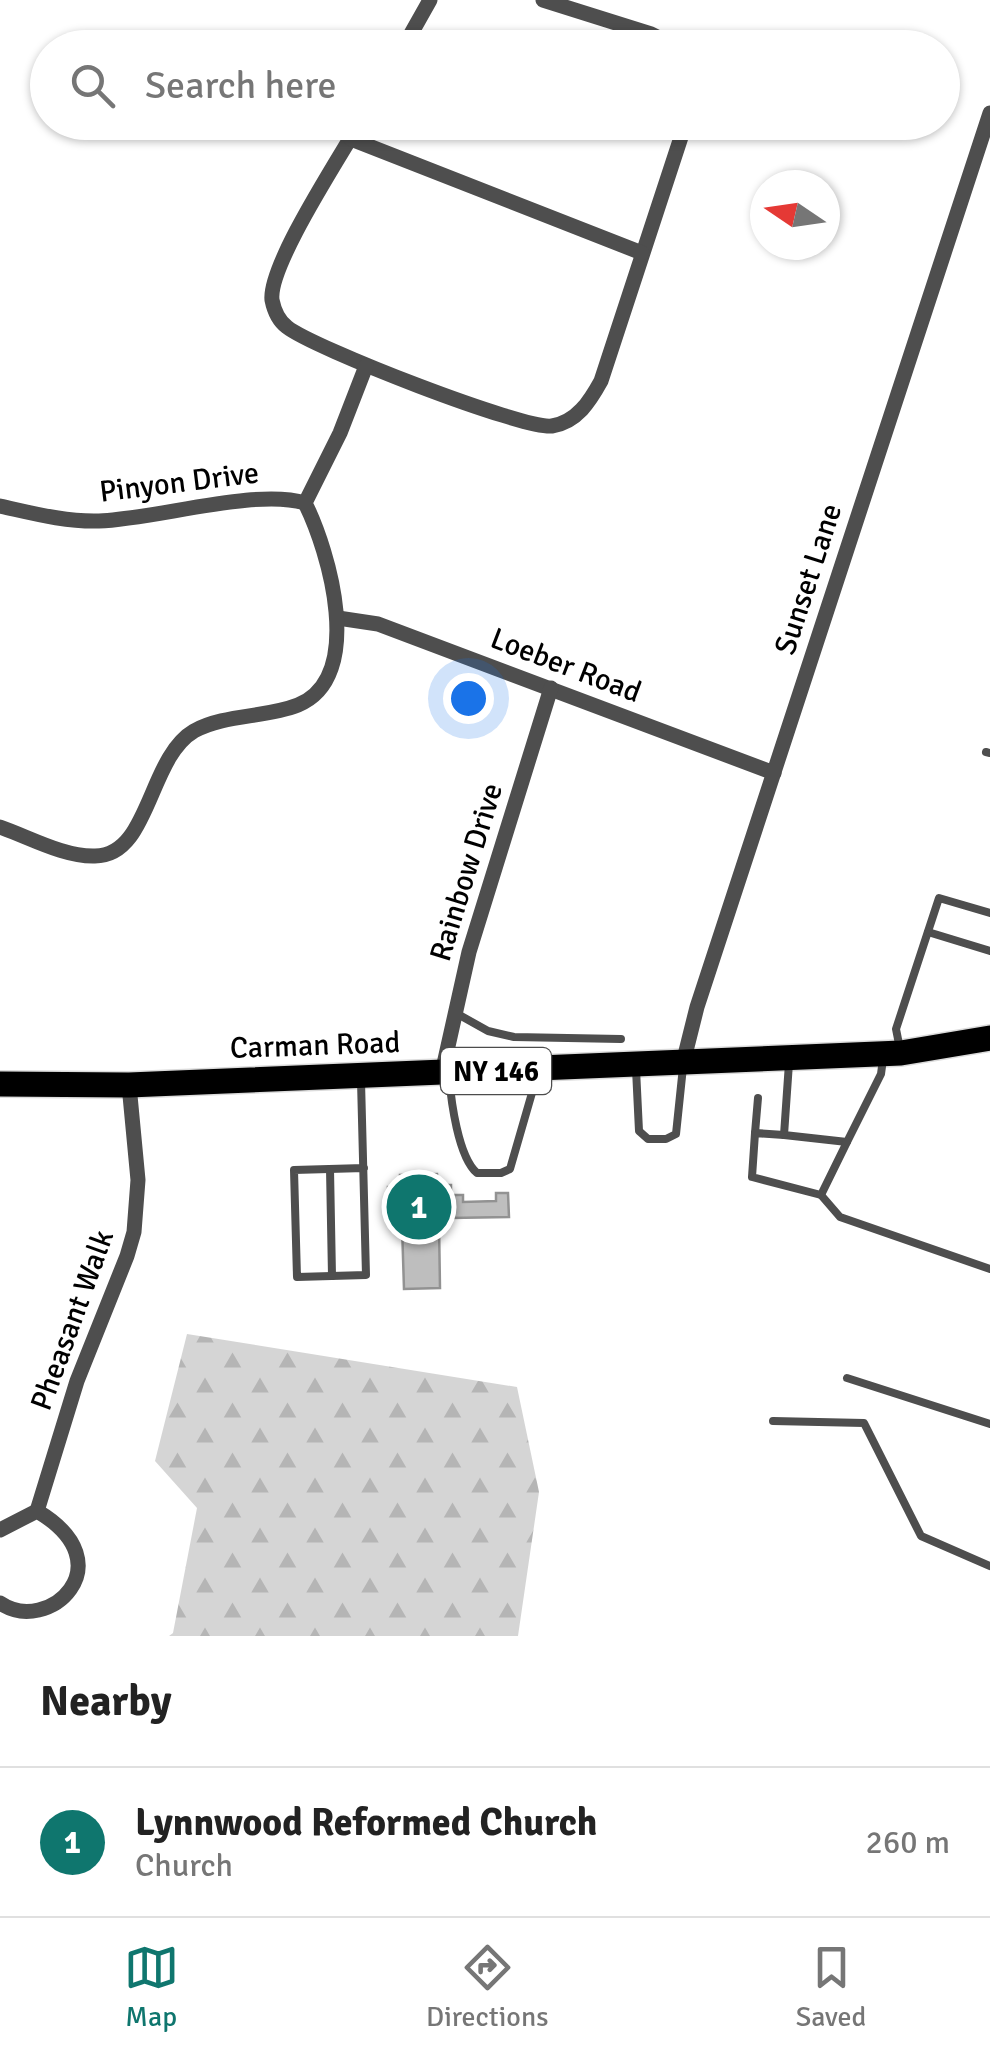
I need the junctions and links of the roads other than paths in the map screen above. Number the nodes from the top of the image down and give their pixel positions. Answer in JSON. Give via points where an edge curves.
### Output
{"nodes":[{"id":1,"x":430,"y":0,"type":"edge"},
{"id":2,"x":543,"y":0,"type":"edge"},
{"id":3,"x":412,"y":30,"type":"edge"},
{"id":4,"x":638,"y":30,"type":"edge"},
{"id":5,"x":990,"y":114,"type":"edge"},
{"id":6,"x":349,"y":140,"type":"edge"},
{"id":7,"x":353,"y":140,"type":"edge"},
{"id":8,"x":680,"y":140,"type":"edge"},
{"id":9,"x":642,"y":252,"type":"junction"},
{"id":10,"x":366,"y":366,"type":"junction"},
{"id":11,"x":306,"y":503,"type":"junction"},
{"id":12,"x":0,"y":506,"type":"edge"},
{"id":13,"x":338,"y":618,"type":"junction"},
{"id":14,"x":552,"y":688,"type":"junction"},
{"id":15,"x":774,"y":772,"type":"junction"},
{"id":16,"x":0,"y":827,"type":"edge"},
{"id":17,"x":990,"y":913,"type":"edge"},
{"id":18,"x":928,"y":932,"type":"junction"},
{"id":19,"x":990,"y":951,"type":"edge"},
{"id":20,"x":454,"y":1012,"type":"junction"},
{"id":21,"x":990,"y":1038,"type":"edge"},
{"id":22,"x":621,"y":1039,"type":"dead end"},
{"id":23,"x":892,"y":1054,"type":"junction"},
{"id":24,"x":789,"y":1058,"type":"junction"},
{"id":25,"x":683,"y":1063,"type":"junction"},
{"id":26,"x":636,"y":1065,"type":"junction"},
{"id":27,"x":535,"y":1069,"type":"junction"},
{"id":28,"x":446,"y":1073,"type":"junction"},
{"id":29,"x":361,"y":1076,"type":"junction"},
{"id":30,"x":0,"y":1084,"type":"edge"},
{"id":31,"x":129,"y":1084,"type":"junction"},
{"id":32,"x":758,"y":1098,"type":"dead end"},
{"id":33,"x":756,"y":1134,"type":"junction"},
{"id":34,"x":784,"y":1134,"type":"junction"},
{"id":35,"x":847,"y":1142,"type":"junction"},
{"id":36,"x":330,"y":1168,"type":"junction"},
{"id":37,"x":364,"y":1168,"type":"junction"},
{"id":38,"x":822,"y":1196,"type":"junction"},
{"id":39,"x":990,"y":1269,"type":"edge"},
{"id":40,"x":332,"y":1276,"type":"junction"},
{"id":41,"x":847,"y":1378,"type":"dead end"},
{"id":42,"x":773,"y":1421,"type":"dead end"},
{"id":43,"x":990,"y":1424,"type":"edge"},
{"id":44,"x":36,"y":1510,"type":"junction"},
{"id":45,"x":0,"y":1530,"type":"edge"},
{"id":46,"x":990,"y":1566,"type":"edge"},
{"id":47,"x":0,"y":1603,"type":"edge"}],
"edges":[{"from":1,"to":3,"type":"street"},
{"from":2,"to":4,"type":"street"},
{"from":5,"to":15,"type":"street","name":"Sunset Lane"},
{"from":6,"to":10,"type":"street","via":[[271,295],[284,326]]},
{"from":7,"to":9,"type":"street"},
{"from":8,"to":9,"type":"street"},
{"from":9,"to":10,"type":"street","via":[[601,382],[587,407],[555,426],[513,420]]},
{"from":10,"to":11,"type":"street"},
{"from":11,"to":12,"type":"street","name":"Pinyon Drive","via":[[276,498],[102,521]]},
{"from":11,"to":13,"type":"street"},
{"from":13,"to":14,"type":"street","name":"Loeber Road","via":[[378,624]]},
{"from":13,"to":16,"type":"street","via":[[336,654],[313,696],[192,732],[163,765],[134,833],[113,853],[79,855]]},
{"from":14,"to":15,"type":"street","name":"Loeber Road"},
{"from":14,"to":20,"type":"street","name":"Rainbow Drive"},
{"from":15,"to":25,"type":"street","name":"Sunset Lane"},
{"from":17,"to":18,"type":"lane","via":[[939,898]]},
{"from":18,"to":19,"type":"lane"},
{"from":18,"to":23,"type":"lane"},
{"from":20,"to":22,"type":"lane","via":[[514,1038]]},
{"from":20,"to":28,"type":"street","name":"Rainbow Drive"},
{"from":21,"to":23,"type":"main road","name":"Carman Road","number":"NY 146"},
{"from":23,"to":24,"type":"main road","name":"Carman Road","number":"NY 146"},
{"from":23,"to":35,"type":"lane"},
{"from":24,"to":25,"type":"main road","name":"Carman Road","number":"NY 146"},
{"from":24,"to":34,"type":"lane"},
{"from":25,"to":26,"type":"main road","name":"Carman Road","number":"NY 146"},
{"from":25,"to":26,"type":"lane","via":[[676,1134],[648,1140],[639,1131]]},
{"from":26,"to":27,"type":"main road","name":"Carman Road","number":"NY 146"},
{"from":27,"to":28,"type":"main road","name":"Carman Road","number":"NY 146"},
{"from":27,"to":28,"type":"lane","via":[[510,1169],[501,1173],[477,1172],[467,1161]]},
{"from":28,"to":29,"type":"main road","name":"Carman Road","number":"NY 146"},
{"from":29,"to":31,"type":"main road","name":"Carman Road","number":"NY 146"},
{"from":29,"to":37,"type":"lane"},
{"from":30,"to":31,"type":"main road","name":"Carman Road","number":"NY 146"},
{"from":31,"to":44,"type":"street","name":"Pheasant Walk","via":[[138,1180],[134,1232]]},
{"from":32,"to":33,"type":"lane"},
{"from":33,"to":34,"type":"lane"},
{"from":33,"to":38,"type":"lane","via":[[752,1176]]},
{"from":34,"to":35,"type":"lane"},
{"from":35,"to":38,"type":"lane"},
{"from":36,"to":37,"type":"lane"},
{"from":36,"to":40,"type":"lane"},
{"from":36,"to":40,"type":"lane","via":[[294,1170],[297,1277]]},
{"from":37,"to":40,"type":"lane","via":[[366,1275]]},
{"from":38,"to":39,"type":"lane","via":[[840,1217]]},
{"from":41,"to":43,"type":"lane"},
{"from":42,"to":46,"type":"lane","via":[[864,1423],[921,1536]]},
{"from":44,"to":45,"type":"street"},
{"from":44,"to":47,"type":"street","via":[[72,1540],[78,1556],[73,1584],[63,1602],[37,1614]]}]}
